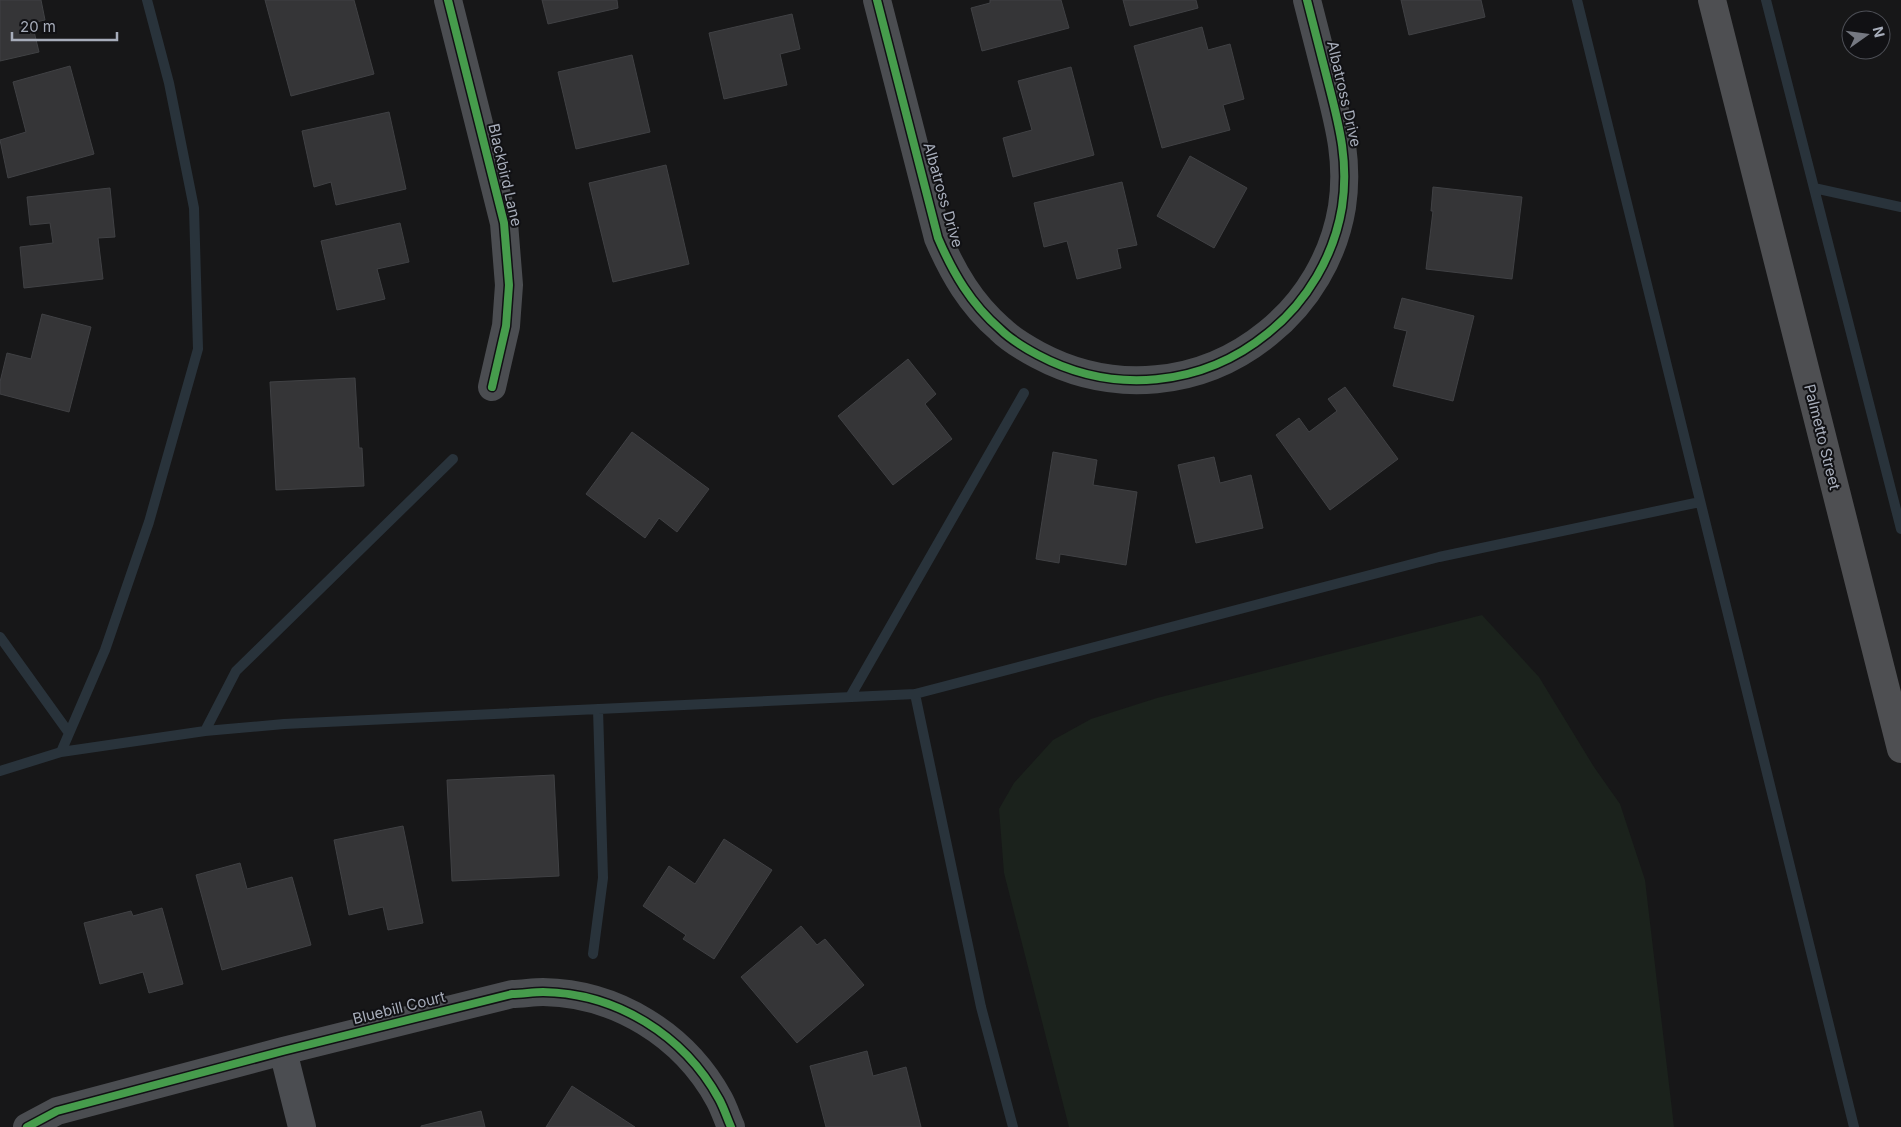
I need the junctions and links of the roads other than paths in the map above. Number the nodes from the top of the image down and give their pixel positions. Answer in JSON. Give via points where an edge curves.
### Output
{"nodes":[{"id":1,"x":448,"y":0,"type":"edge"},
{"id":2,"x":877,"y":0,"type":"edge"},
{"id":3,"x":1307,"y":0,"type":"edge"},
{"id":4,"x":1712,"y":0,"type":"edge"},
{"id":5,"x":492,"y":387,"type":"dead end"},
{"id":6,"x":1901,"y":749,"type":"edge"},
{"id":7,"x":283,"y":1051,"type":"junction"},
{"id":8,"x":26,"y":1127,"type":"edge"},
{"id":9,"x":302,"y":1127,"type":"edge"},
{"id":10,"x":731,"y":1127,"type":"edge"}],
"edges":[{"from":1,"to":5,"type":"street","name":"Blackbird Lane","via":[[504,223],[508,285],[506,326]]},
{"from":2,"to":3,"type":"street","name":"Albatross Drive","via":[[938,238],[964,289],[1001,330],[1024,347],[1074,371],[1130,381],[1191,374],[1253,346],[1302,299],[1320,271],[1334,240],[1342,207],[1345,173],[1343,139]]},
{"from":4,"to":6,"type":"main road","name":"Palmetto Street"},
{"from":7,"to":8,"type":"street","name":"Bluebill Court","via":[[57,1111]]},
{"from":7,"to":9,"type":"street"},
{"from":7,"to":10,"type":"street","name":"Bluebill Court","via":[[512,994],[574,995],[604,1002],[659,1030],[703,1074]]}]}
